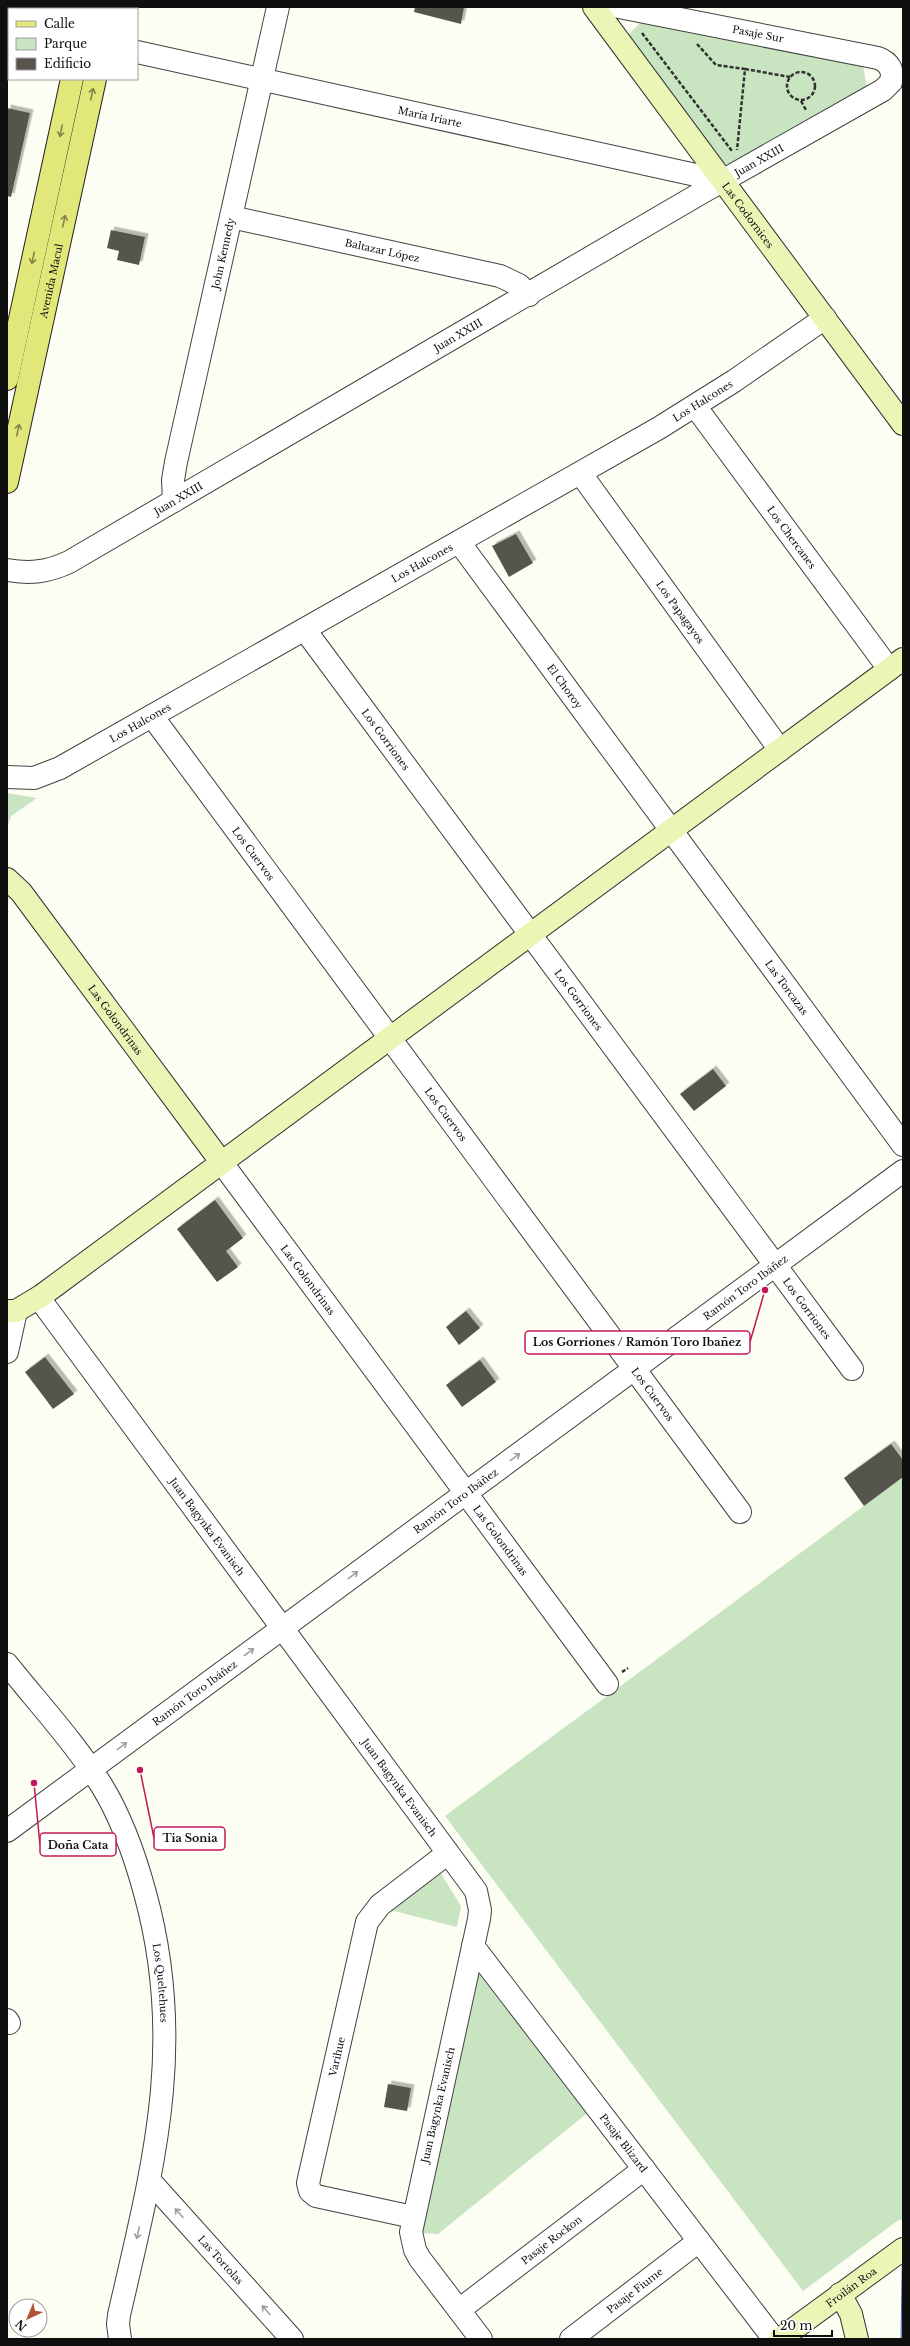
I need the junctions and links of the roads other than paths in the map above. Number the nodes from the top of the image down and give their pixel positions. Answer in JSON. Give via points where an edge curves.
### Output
{"nodes":[{"id":1,"x":278,"y":7,"type":"edge"},
{"id":2,"x":594,"y":7,"type":"edge"},
{"id":3,"x":621,"y":7,"type":"edge"},
{"id":4,"x":138,"y":52,"type":"edge"},
{"id":5,"x":892,"y":70,"type":"joint"},
{"id":6,"x":72,"y":80,"type":"edge"},
{"id":7,"x":95,"y":80,"type":"edge"},
{"id":8,"x":261,"y":80,"type":"junction"},
{"id":9,"x":723,"y":181,"type":"junction"},
{"id":10,"x":231,"y":217,"type":"junction"},
{"id":11,"x":529,"y":295,"type":"junction"},
{"id":12,"x":825,"y":318,"type":"junction"},
{"id":13,"x":7,"y":379,"type":"edge"},
{"id":14,"x":695,"y":406,"type":"junction"},
{"id":15,"x":903,"y":424,"type":"edge"},
{"id":16,"x":581,"y":474,"type":"junction"},
{"id":17,"x":7,"y":482,"type":"edge"},
{"id":18,"x":174,"y":501,"type":"junction"},
{"id":19,"x":459,"y":542,"type":"junction"},
{"id":20,"x":7,"y":570,"type":"edge"},
{"id":21,"x":305,"y":630,"type":"junction"},
{"id":22,"x":896,"y":664,"type":"edge"},
{"id":23,"x":152,"y":716,"type":"junction"},
{"id":24,"x":780,"y":750,"type":"junction"},
{"id":25,"x":7,"y":777,"type":"edge"},
{"id":26,"x":671,"y":830,"type":"junction"},
{"id":27,"x":7,"y":879,"type":"edge"},
{"id":28,"x":530,"y":934,"type":"junction"},
{"id":29,"x":390,"y":1038,"type":"junction"},
{"id":30,"x":903,"y":1145,"type":"edge"},
{"id":31,"x":222,"y":1163,"type":"junction"},
{"id":32,"x":903,"y":1171,"type":"edge"},
{"id":33,"x":775,"y":1265,"type":"junction"},
{"id":34,"x":39,"y":1298,"type":"junction"},
{"id":35,"x":11,"y":1311,"type":"edge"},
{"id":36,"x":7,"y":1352,"type":"edge"},
{"id":37,"x":634,"y":1369,"type":"junction"},
{"id":38,"x":852,"y":1369,"type":"dead end"},
{"id":39,"x":466,"y":1492,"type":"junction"},
{"id":40,"x":740,"y":1512,"type":"dead end"},
{"id":41,"x":282,"y":1628,"type":"junction"},
{"id":42,"x":7,"y":1664,"type":"edge"},
{"id":43,"x":607,"y":1684,"type":"dead end"},
{"id":44,"x":90,"y":1769,"type":"junction"},
{"id":45,"x":7,"y":1831,"type":"edge"},
{"id":46,"x":448,"y":1853,"type":"junction"},
{"id":47,"x":473,"y":1946,"type":"junction"},
{"id":48,"x":644,"y":2169,"type":"junction"},
{"id":49,"x":150,"y":2181,"type":"junction"},
{"id":50,"x":413,"y":2217,"type":"junction"},
{"id":51,"x":699,"y":2241,"type":"junction"},
{"id":52,"x":903,"y":2249,"type":"edge"},
{"id":53,"x":840,"y":2294,"type":"junction"},
{"id":54,"x":459,"y":2310,"type":"junction"},
{"id":55,"x":120,"y":2339,"type":"edge"},
{"id":56,"x":292,"y":2339,"type":"edge"},
{"id":57,"x":481,"y":2339,"type":"edge"},
{"id":58,"x":571,"y":2339,"type":"edge"},
{"id":59,"x":774,"y":2339,"type":"edge"},
{"id":60,"x":780,"y":2339,"type":"edge"},
{"id":61,"x":857,"y":2339,"type":"edge"}],
"edges":[{"from":1,"to":8,"type":"street","name":"John Kennedy"},
{"from":2,"to":9,"type":"street","name":"Las Codornices"},
{"from":3,"to":5,"type":"street","name":"Pasaje Sur","via":[[878,58],[884,60]]},
{"from":4,"to":8,"type":"street","name":"María Iriarte"},
{"from":5,"to":9,"type":"street","name":"Juan XXIII","via":[[888,87]]},
{"from":6,"to":13,"type":"main road","one_way":true},
{"from":17,"to":7,"type":"main road","name":"Avenida Macul","one_way":true},
{"from":8,"to":9,"type":"street","name":"María Iriarte"},
{"from":8,"to":10,"type":"street","name":"John Kennedy"},
{"from":9,"to":11,"type":"street","name":"Juan XXIII"},
{"from":9,"to":12,"type":"street","name":"Las Codornices"},
{"from":10,"to":11,"type":"street","name":"Baltazar López","via":[[500,276],[519,285]]},
{"from":10,"to":18,"type":"street","name":"John Kennedy","via":[[175,466]]},
{"from":11,"to":18,"type":"street","name":"Juan XXIII"},
{"from":12,"to":14,"type":"street","name":"Los Halcones"},
{"from":12,"to":15,"type":"street","name":"Las Codornices"},
{"from":14,"to":16,"type":"street","name":"Los Halcones"},
{"from":14,"to":22,"type":"street","name":"Los Chercanes"},
{"from":16,"to":19,"type":"street","name":"Los Halcones"},
{"from":16,"to":24,"type":"street","name":"Los Papagayos"},
{"from":18,"to":20,"type":"street","name":"Juan XXIII","via":[[56,568],[29,573]]},
{"from":19,"to":21,"type":"street","name":"Los Halcones"},
{"from":19,"to":26,"type":"street","name":"El Choroy"},
{"from":21,"to":23,"type":"street","name":"Los Halcones"},
{"from":21,"to":28,"type":"street","name":"Los Gorriones"},
{"from":22,"to":24,"type":"street"},
{"from":23,"to":25,"type":"street","name":"Los Halcones","via":[[51,773],[25,780]]},
{"from":23,"to":29,"type":"street","name":"Los Cuervos"},
{"from":24,"to":26,"type":"street"},
{"from":26,"to":28,"type":"street"},
{"from":26,"to":30,"type":"street","name":"Las Torcazas"},
{"from":27,"to":31,"type":"street","name":"Las Golondrinas","via":[[20,892]]},
{"from":28,"to":29,"type":"street"},
{"from":28,"to":33,"type":"street","name":"Los Gorriones"},
{"from":29,"to":31,"type":"street"},
{"from":29,"to":37,"type":"street","name":"Los Cuervos"},
{"from":31,"to":34,"type":"street"},
{"from":31,"to":39,"type":"street","name":"Las Golondrinas"},
{"from":32,"to":33,"type":"street","name":"Ramón Toro Ibáñez"},
{"from":33,"to":37,"type":"street","name":"Ramón Toro Ibáñez"},
{"from":33,"to":38,"type":"street","name":"Los Gorriones"},
{"from":34,"to":35,"type":"street"},
{"from":34,"to":41,"type":"street","name":"Juan Bagynka Evanisch"},
{"from":35,"to":36,"type":"street"},
{"from":39,"to":37,"type":"street","name":"Ramón Toro Ibáñez","one_way":true},
{"from":37,"to":40,"type":"street","name":"Los Cuervos"},
{"from":41,"to":39,"type":"street","name":"Ramón Toro Ibáñez","one_way":true},
{"from":39,"to":43,"type":"street","name":"Las Golondrinas"},
{"from":44,"to":41,"type":"street","name":"Ramón Toro Ibáñez","one_way":true},
{"from":41,"to":46,"type":"street","name":"Juan Bagynka Evanisch"},
{"from":42,"to":44,"type":"street","name":"Los Queltehues"},
{"from":44,"to":45,"type":"street","name":"Ramón Toro Ibáñez"},
{"from":44,"to":49,"type":"street","name":"Los Queltehues","via":[[115,1810],[132,1850],[158,1949],[166,2020],[165,2056],[162,2099]]},
{"from":46,"to":47,"type":"street","name":"Juan Bagynka Evanisch","via":[[476,1891],[479,1900],[479,1919]]},
{"from":46,"to":50,"type":"street","name":"Varihue","via":[[380,1905],[367,1922],[308,2183],[310,2191],[316,2196]]},
{"from":47,"to":48,"type":"street","name":"Pasaje Blizard"},
{"from":47,"to":50,"type":"street","name":"Juan Bagynka Evanisch"},
{"from":48,"to":51,"type":"street","name":"Pasaje Blizard"},
{"from":48,"to":54,"type":"street","name":"Pasaje Rockon"},
{"from":49,"to":55,"type":"street","name":"Los Queltehues","one_way":true,"via":[[119,2315]]},
{"from":56,"to":49,"type":"street","name":"Las Tortolas","one_way":true},
{"from":50,"to":54,"type":"street","name":"Juan Bagynka Evanisch","via":[[410,2232],[415,2250]]},
{"from":51,"to":58,"type":"street","name":"Pasaje Fiume"},
{"from":51,"to":59,"type":"street","name":"Pasaje Blizard"},
{"from":52,"to":53,"type":"street","name":"Froilán Roa"},
{"from":53,"to":60,"type":"street","name":"Froilán Roa"},
{"from":53,"to":61,"type":"street","via":[[852,2314]]},
{"from":54,"to":57,"type":"street","name":"Juan Bagynka Evanisch"}]}
